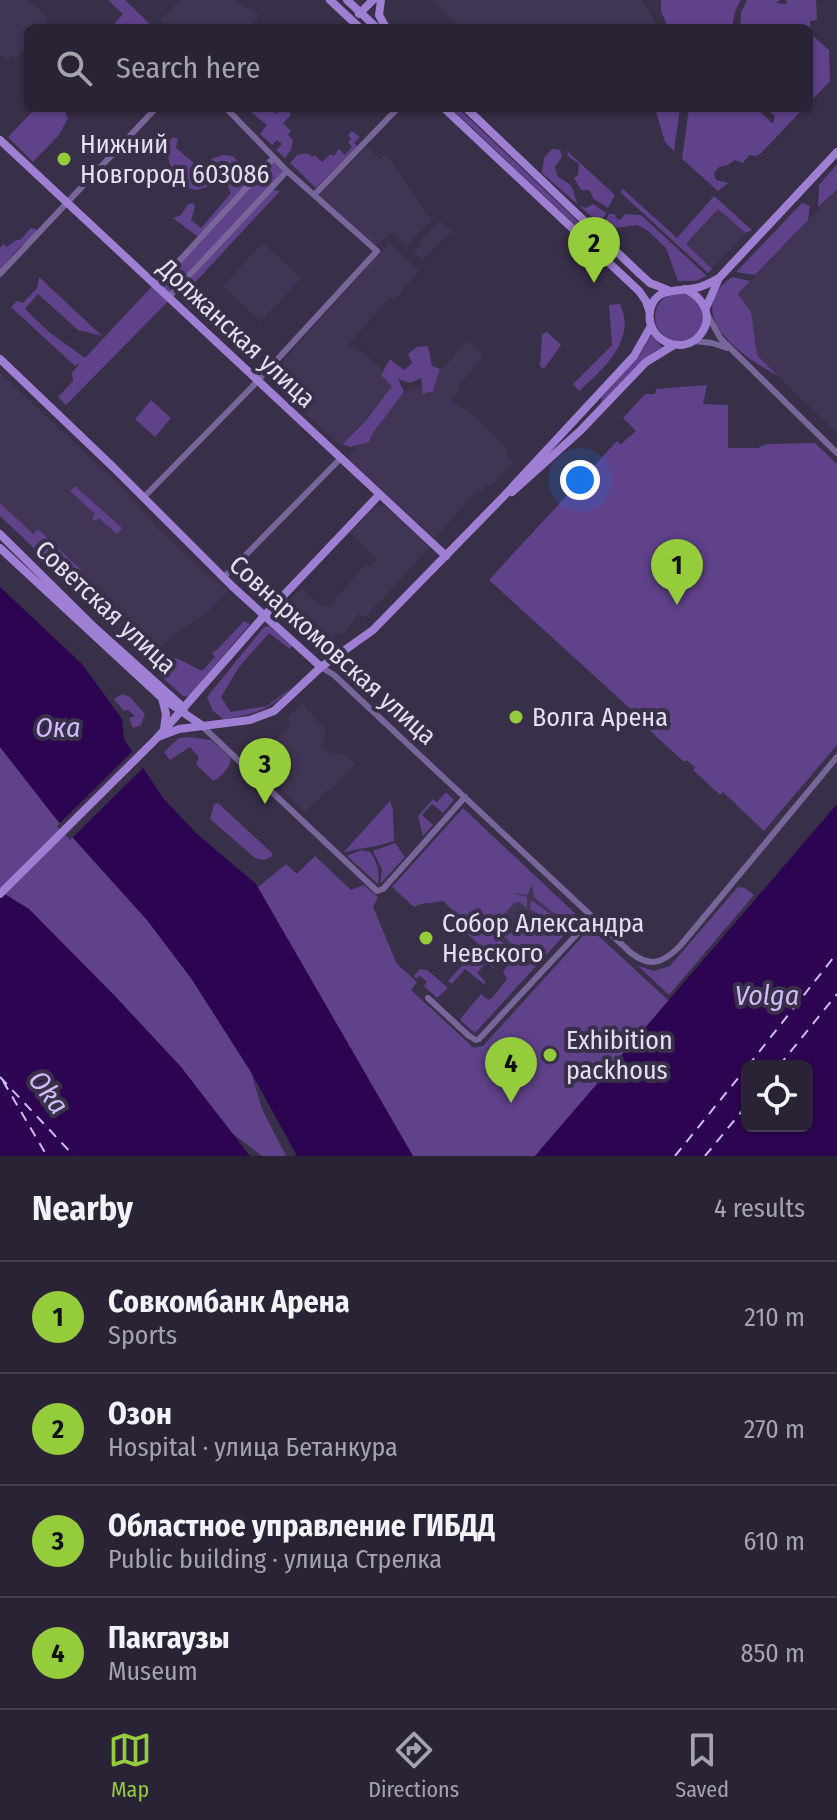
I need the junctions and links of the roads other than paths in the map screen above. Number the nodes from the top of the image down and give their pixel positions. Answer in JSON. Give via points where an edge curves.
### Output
{"nodes":[{"id":1,"x":330,"y":0,"type":"edge"},
{"id":2,"x":347,"y":0,"type":"edge"},
{"id":3,"x":373,"y":0,"type":"edge"},
{"id":4,"x":381,"y":0,"type":"edge"},
{"id":5,"x":361,"y":13,"type":"junction"},
{"id":6,"x":355,"y":24,"type":"edge"},
{"id":7,"x":356,"y":24,"type":"edge"},
{"id":8,"x":373,"y":24,"type":"edge"},
{"id":9,"x":384,"y":24,"type":"edge"},
{"id":10,"x":152,"y":112,"type":"edge"},
{"id":11,"x":230,"y":112,"type":"edge"},
{"id":12,"x":394,"y":112,"type":"edge"},
{"id":13,"x":448,"y":112,"type":"edge"},
{"id":14,"x":470,"y":112,"type":"edge"},
{"id":15,"x":0,"y":140,"type":"edge"},
{"id":16,"x":837,"y":152,"type":"edge"},
{"id":17,"x":274,"y":158,"type":"junction"},
{"id":18,"x":287,"y":171,"type":"junction"},
{"id":19,"x":314,"y":195,"type":"junction"},
{"id":20,"x":67,"y":203,"type":"junction"},
{"id":21,"x":0,"y":274,"type":"edge"},
{"id":22,"x":719,"y":278,"type":"junction"},
{"id":23,"x":157,"y":285,"type":"junction"},
{"id":24,"x":685,"y":289,"type":"junction"},
{"id":25,"x":668,"y":290,"type":"junction"},
{"id":26,"x":169,"y":297,"type":"junction"},
{"id":27,"x":706,"y":311,"type":"junction"},
{"id":28,"x":650,"y":313,"type":"junction"},
{"id":29,"x":651,"y":326,"type":"junction"},
{"id":30,"x":694,"y":341,"type":"junction"},
{"id":31,"x":674,"y":345,"type":"junction"},
{"id":32,"x":731,"y":349,"type":"junction"},
{"id":33,"x":0,"y":359,"type":"edge"},
{"id":34,"x":258,"y":380,"type":"junction"},
{"id":35,"x":607,"y":384,"type":"junction"},
{"id":36,"x":596,"y":414,"type":"junction"},
{"id":37,"x":837,"y":453,"type":"edge"},
{"id":38,"x":341,"y":458,"type":"junction"},
{"id":39,"x":379,"y":495,"type":"junction"},
{"id":40,"x":504,"y":496,"type":"junction"},
{"id":41,"x":143,"y":498,"type":"junction"},
{"id":42,"x":0,"y":534,"type":"edge"},
{"id":43,"x":0,"y":548,"type":"edge"},
{"id":44,"x":446,"y":556,"type":"junction"},
{"id":45,"x":223,"y":578,"type":"junction"},
{"id":46,"x":264,"y":616,"type":"junction"},
{"id":47,"x":321,"y":667,"type":"junction"},
{"id":48,"x":162,"y":698,"type":"junction"},
{"id":49,"x":183,"y":710,"type":"junction"},
{"id":50,"x":220,"y":725,"type":"junction"},
{"id":51,"x":203,"y":727,"type":"junction"},
{"id":52,"x":161,"y":733,"type":"junction"},
{"id":53,"x":220,"y":741,"type":"junction"},
{"id":54,"x":837,"y":757,"type":"edge"},
{"id":55,"x":465,"y":797,"type":"junction"},
{"id":56,"x":0,"y":894,"type":"edge"},
{"id":57,"x":593,"y":917,"type":"junction"},
{"id":58,"x":428,"y":998,"type":"dead end"}],
"edges":[{"from":1,"to":6,"type":"main road"},
{"from":2,"to":5,"type":"main road"},
{"from":3,"to":5,"type":"main road"},
{"from":4,"to":9,"type":"main road"},
{"from":5,"to":7,"type":"main road"},
{"from":5,"to":8,"type":"main road"},
{"from":10,"to":20,"type":"street"},
{"from":11,"to":17,"type":"street"},
{"from":12,"to":19,"type":"street"},
{"from":13,"to":28,"type":"main road","via":[[639,291]]},
{"from":14,"to":25,"type":"main road","via":[[650,283]]},
{"from":15,"to":20,"type":"main road","name":"Должанская улица"},
{"from":16,"to":22,"type":"main road"},
{"from":17,"to":18,"type":"street"},
{"from":17,"to":23,"type":"street"},
{"from":18,"to":19,"type":"street"},
{"from":18,"to":26,"type":"street"},
{"from":19,"to":34,"type":"street","via":[[377,251]]},
{"from":20,"to":21,"type":"street"},
{"from":20,"to":23,"type":"main road","name":"Должанская улица"},
{"from":22,"to":24,"type":"main road"},
{"from":22,"to":27,"type":"main road"},
{"from":23,"to":26,"type":"main road","name":"Должанская улица"},
{"from":24,"to":25,"type":"main road"},
{"from":24,"to":27,"type":"main road"},
{"from":25,"to":28,"type":"main road"},
{"from":26,"to":34,"type":"main road","name":"Должанская улица"},
{"from":27,"to":30,"type":"main road","via":[[704,329]]},
{"from":27,"to":32,"type":"street"},
{"from":28,"to":29,"type":"main road"},
{"from":29,"to":31,"type":"main road","via":[[660,339]]},
{"from":29,"to":35,"type":"main road","via":[[640,349]]},
{"from":30,"to":31,"type":"main road"},
{"from":30,"to":32,"type":"street"},
{"from":31,"to":36,"type":"main road","via":[[646,362]]},
{"from":32,"to":37,"type":"street"},
{"from":33,"to":41,"type":"main road","name":"Совнаркомовская улица"},
{"from":34,"to":38,"type":"main road","name":"Должанская улица"},
{"from":34,"to":41,"type":"street"},
{"from":35,"to":36,"type":"main road","via":[[595,405]]},
{"from":35,"to":40,"type":"main road"},
{"from":36,"to":40,"type":"main road"},
{"from":38,"to":39,"type":"main road","name":"Должанская улица"},
{"from":38,"to":45,"type":"street"},
{"from":39,"to":44,"type":"main road","name":"Должанская улица"},
{"from":39,"to":46,"type":"main road"},
{"from":40,"to":44,"type":"main road"},
{"from":41,"to":45,"type":"main road","name":"Совнаркомовская улица"},
{"from":42,"to":49,"type":"main road","name":"Советская улица"},
{"from":43,"to":48,"type":"main road","name":"Советская улица"},
{"from":44,"to":47,"type":"main road","via":[[382,622]]},
{"from":45,"to":46,"type":"main road","name":"Совнаркомовская улица"},
{"from":46,"to":47,"type":"main road","name":"Совнаркомовская улица"},
{"from":46,"to":49,"type":"main road"},
{"from":47,"to":50,"type":"main road","via":[[274,711]]},
{"from":47,"to":55,"type":"street","name":"Совнаркомовская улица"},
{"from":48,"to":49,"type":"main road"},
{"from":48,"to":52,"type":"main road","name":"Советская улица","via":[[166,714]]},
{"from":49,"to":51,"type":"main road"},
{"from":49,"to":52,"type":"main road"},
{"from":50,"to":51,"type":"main road"},
{"from":50,"to":53,"type":"street"},
{"from":51,"to":52,"type":"main road"},
{"from":51,"to":53,"type":"street"},
{"from":52,"to":56,"type":"main road"},
{"from":53,"to":55,"type":"street","via":[[377,891]]},
{"from":54,"to":57,"type":"street","name":"Совнаркомовская улица","via":[[661,962],[647,963],[631,953]]},
{"from":55,"to":57,"type":"street","name":"Совнаркомовская улица"},
{"from":57,"to":58,"type":"street","via":[[479,1039]]}]}
